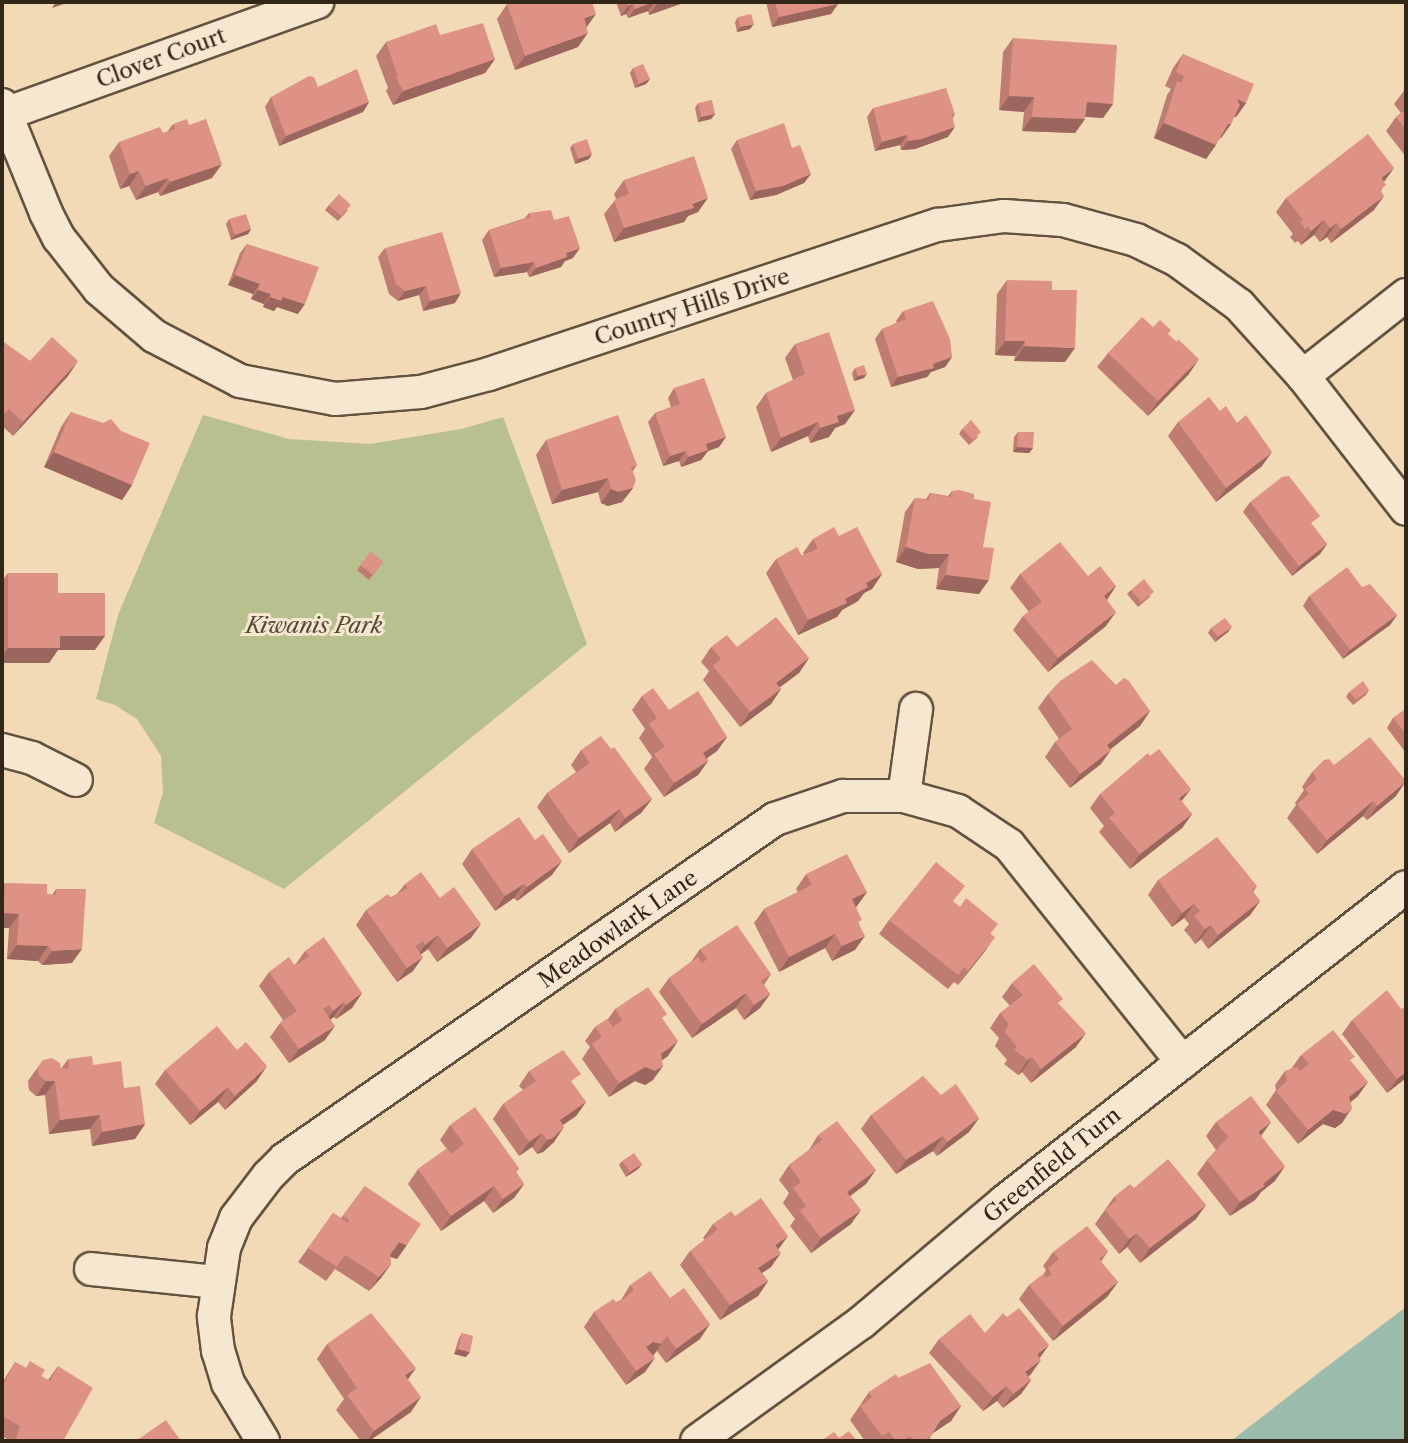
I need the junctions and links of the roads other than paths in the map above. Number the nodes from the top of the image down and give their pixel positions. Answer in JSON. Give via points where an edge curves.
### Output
{"nodes":[{"id":1,"x":317,"y":2,"type":"edge"},
{"id":2,"x":3,"y":111,"type":"edge"},
{"id":3,"x":1406,"y":295,"type":"edge"},
{"id":4,"x":1303,"y":376,"type":"junction"},
{"id":5,"x":1406,"y":509,"type":"edge"},
{"id":6,"x":916,"y":709,"type":"dead end"},
{"id":7,"x":2,"y":750,"type":"edge"},
{"id":8,"x":76,"y":780,"type":"dead end"},
{"id":9,"x":904,"y":796,"type":"junction"},
{"id":10,"x":1406,"y":887,"type":"edge"},
{"id":11,"x":1182,"y":1062,"type":"junction"},
{"id":12,"x":91,"y":1269,"type":"dead end"},
{"id":13,"x":216,"y":1282,"type":"junction"},
{"id":14,"x":263,"y":1441,"type":"edge"},
{"id":15,"x":697,"y":1441,"type":"edge"}],
"edges":[{"from":1,"to":2,"type":"street","name":"Clover Court"},
{"from":2,"to":4,"type":"street","name":"Country Hills Drive","via":[[59,238],[99,289],[182,354],[240,381],[274,390],[335,399],[380,398],[452,385],[938,225],[1004,216],[1063,220],[1111,231],[1177,260],[1239,305]]},
{"from":3,"to":4,"type":"street"},
{"from":4,"to":5,"type":"street","name":"Country Hills Drive"},
{"from":6,"to":9,"type":"street"},
{"from":7,"to":8,"type":"street"},
{"from":9,"to":11,"type":"street","name":"Meadowlark Lane","via":[[958,811],[1009,845]]},
{"from":9,"to":13,"type":"street","name":"Meadowlark Lane","via":[[843,796],[775,819],[285,1159],[236,1218]]},
{"from":10,"to":11,"type":"street","name":"Greenfield Turn"},
{"from":11,"to":15,"type":"street","name":"Greenfield Turn","via":[[862,1322]]},
{"from":12,"to":13,"type":"street"},
{"from":13,"to":14,"type":"street","name":"Meadowlark Lane","via":[[218,1351],[234,1396]]}]}
